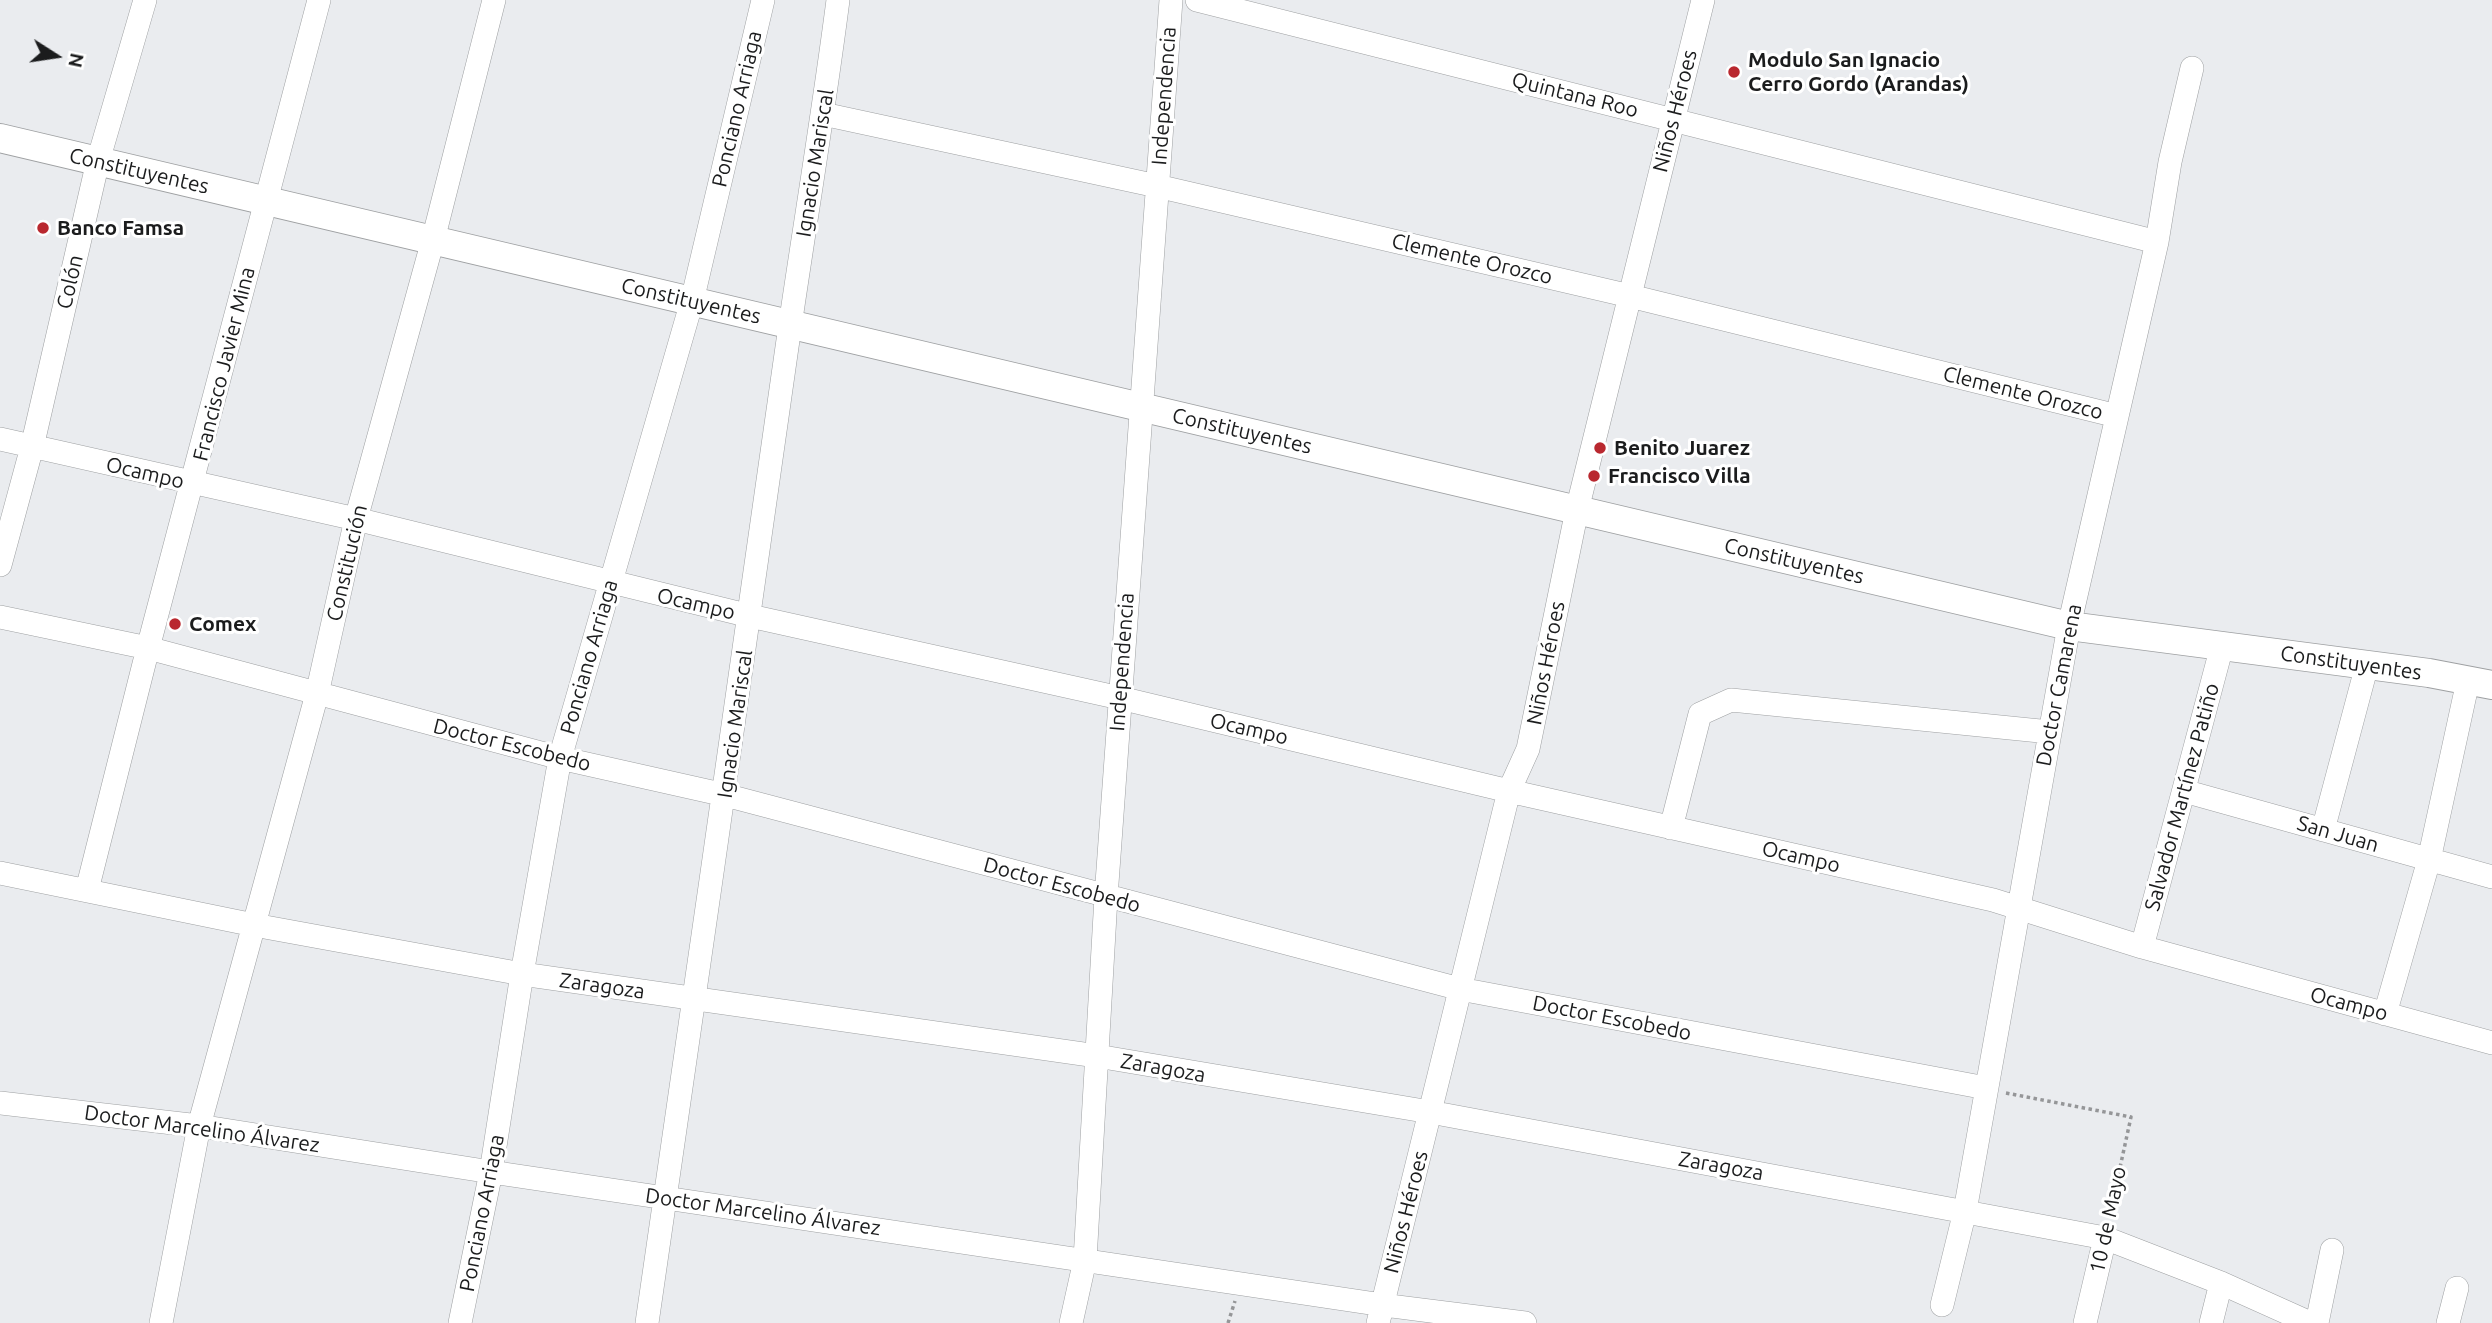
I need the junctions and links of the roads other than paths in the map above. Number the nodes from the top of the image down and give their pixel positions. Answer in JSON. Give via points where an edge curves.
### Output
{"nodes":[{"id":1,"x":145,"y":0,"type":"edge"},
{"id":2,"x":319,"y":0,"type":"edge"},
{"id":3,"x":494,"y":0,"type":"edge"},
{"id":4,"x":763,"y":0,"type":"edge"},
{"id":5,"x":838,"y":0,"type":"edge"},
{"id":6,"x":1171,"y":0,"type":"edge"},
{"id":7,"x":1197,"y":0,"type":"edge"},
{"id":8,"x":1703,"y":0,"type":"edge"},
{"id":9,"x":2192,"y":68,"type":"dead end"},
{"id":10,"x":823,"y":114,"type":"junction"},
{"id":11,"x":1673,"y":120,"type":"junction"},
{"id":12,"x":0,"y":138,"type":"edge"},
{"id":13,"x":98,"y":161,"type":"junction"},
{"id":14,"x":1157,"y":186,"type":"junction"},
{"id":15,"x":265,"y":200,"type":"junction"},
{"id":16,"x":433,"y":240,"type":"junction"},
{"id":17,"x":2157,"y":242,"type":"junction"},
{"id":18,"x":1630,"y":296,"type":"junction"},
{"id":19,"x":692,"y":301,"type":"junction"},
{"id":20,"x":790,"y":324,"type":"junction"},
{"id":21,"x":1140,"y":407,"type":"junction"},
{"id":22,"x":2117,"y":416,"type":"junction"},
{"id":23,"x":0,"y":439,"type":"edge"},
{"id":24,"x":32,"y":447,"type":"junction"},
{"id":25,"x":193,"y":484,"type":"junction"},
{"id":26,"x":1577,"y":510,"type":"junction"},
{"id":27,"x":356,"y":519,"type":"junction"},
{"id":28,"x":0,"y":565,"type":"edge"},
{"id":29,"x":611,"y":584,"type":"junction"},
{"id":30,"x":750,"y":616,"type":"junction"},
{"id":31,"x":0,"y":617,"type":"edge"},
{"id":32,"x":2069,"y":626,"type":"junction"},
{"id":33,"x":2222,"y":646,"type":"junction"},
{"id":34,"x":148,"y":648,"type":"junction"},
{"id":35,"x":2367,"y":665,"type":"junction"},
{"id":36,"x":2480,"y":683,"type":"edge"},
{"id":37,"x":317,"y":694,"type":"junction"},
{"id":38,"x":1119,"y":698,"type":"junction"},
{"id":39,"x":2049,"y":732,"type":"junction"},
{"id":40,"x":560,"y":758,"type":"junction"},
{"id":41,"x":1509,"y":791,"type":"junction"},
{"id":42,"x":2184,"y":791,"type":"junction"},
{"id":43,"x":724,"y":795,"type":"junction"},
{"id":44,"x":1671,"y":828,"type":"junction"},
{"id":45,"x":2323,"y":830,"type":"junction"},
{"id":46,"x":2429,"y":860,"type":"junction"},
{"id":47,"x":0,"y":873,"type":"edge"},
{"id":48,"x":2492,"y":877,"type":"edge"},
{"id":49,"x":87,"y":890,"type":"junction"},
{"id":50,"x":1106,"y":897,"type":"junction"},
{"id":51,"x":2018,"y":908,"type":"junction"},
{"id":52,"x":254,"y":925,"type":"junction"},
{"id":53,"x":2142,"y":947,"type":"junction"},
{"id":54,"x":522,"y":974,"type":"junction"},
{"id":55,"x":1461,"y":989,"type":"junction"},
{"id":56,"x":695,"y":1000,"type":"junction"},
{"id":57,"x":2385,"y":1014,"type":"junction"},
{"id":58,"x":2492,"y":1043,"type":"edge"},
{"id":59,"x":1097,"y":1056,"type":"junction"},
{"id":60,"x":1986,"y":1088,"type":"junction"},
{"id":61,"x":0,"y":1103,"type":"edge"},
{"id":62,"x":1430,"y":1112,"type":"junction"},
{"id":63,"x":199,"y":1126,"type":"junction"},
{"id":64,"x":491,"y":1172,"type":"junction"},
{"id":65,"x":665,"y":1198,"type":"junction"},
{"id":66,"x":1965,"y":1211,"type":"junction"},
{"id":67,"x":2105,"y":1238,"type":"junction"},
{"id":68,"x":2332,"y":1250,"type":"dead end"},
{"id":69,"x":1085,"y":1260,"type":"junction"},
{"id":70,"x":2221,"y":1283,"type":"junction"},
{"id":71,"x":2456,"y":1288,"type":"dead end"},
{"id":72,"x":1942,"y":1305,"type":"dead end"},
{"id":73,"x":1381,"y":1314,"type":"edge"},
{"id":74,"x":162,"y":1323,"type":"edge"},
{"id":75,"x":460,"y":1323,"type":"edge"},
{"id":76,"x":647,"y":1323,"type":"edge"},
{"id":77,"x":1071,"y":1323,"type":"edge"},
{"id":78,"x":1525,"y":1323,"type":"edge"},
{"id":79,"x":2085,"y":1323,"type":"edge"},
{"id":80,"x":2211,"y":1323,"type":"edge"},
{"id":81,"x":2310,"y":1323,"type":"edge"},
{"id":82,"x":2317,"y":1323,"type":"edge"},
{"id":83,"x":2448,"y":1323,"type":"edge"}],
"edges":[{"from":1,"to":13,"type":"street","name":"Colón"},
{"from":2,"to":15,"type":"street","name":"Francisco Javier Mina"},
{"from":3,"to":16,"type":"street","name":"Constitución"},
{"from":4,"to":19,"type":"street","name":"Ponciano Arriaga"},
{"from":5,"to":10,"type":"street","name":"Ignacio Mariscal"},
{"from":6,"to":14,"type":"street","name":"Independencia"},
{"from":7,"to":11,"type":"street","name":"Quintana Roo"},
{"from":8,"to":11,"type":"street","name":"Niños Héroes"},
{"from":9,"to":17,"type":"street","name":"Doctor Camarena"},
{"from":10,"to":14,"type":"street","name":"Clemente Orozco"},
{"from":10,"to":20,"type":"street","name":"Ignacio Mariscal"},
{"from":11,"to":17,"type":"street","name":"Quintana Roo"},
{"from":11,"to":18,"type":"street","name":"Niños Héroes"},
{"from":12,"to":13,"type":"street","name":"Constituyentes"},
{"from":13,"to":15,"type":"street","name":"Constituyentes"},
{"from":13,"to":24,"type":"street","name":"Colón"},
{"from":14,"to":18,"type":"street","name":"Clemente Orozco"},
{"from":14,"to":21,"type":"street","name":"Independencia"},
{"from":15,"to":16,"type":"street","name":"Constituyentes"},
{"from":15,"to":25,"type":"street","name":"Francisco Javier Mina"},
{"from":16,"to":19,"type":"street","name":"Constituyentes"},
{"from":16,"to":27,"type":"street","name":"Constitución"},
{"from":17,"to":22,"type":"street","name":"Doctor Camarena"},
{"from":18,"to":22,"type":"street","name":"Clemente Orozco"},
{"from":18,"to":26,"type":"street","name":"Niños Héroes"},
{"from":19,"to":20,"type":"street","name":"Constituyentes"},
{"from":19,"to":29,"type":"street","name":"Ponciano Arriaga"},
{"from":20,"to":21,"type":"street","name":"Constituyentes"},
{"from":20,"to":30,"type":"street","name":"Ignacio Mariscal"},
{"from":21,"to":26,"type":"street","name":"Constituyentes"},
{"from":21,"to":38,"type":"street","name":"Independencia"},
{"from":22,"to":32,"type":"street","name":"Doctor Camarena"},
{"from":23,"to":24,"type":"street","name":"Ocampo"},
{"from":24,"to":25,"type":"street","name":"Ocampo"},
{"from":24,"to":28,"type":"street","name":"Colón"},
{"from":25,"to":27,"type":"street","name":"Ocampo"},
{"from":25,"to":34,"type":"street","name":"Francisco Javier Mina"},
{"from":26,"to":32,"type":"street","name":"Constituyentes"},
{"from":26,"to":41,"type":"street","name":"Niños Héroes","via":[[1528,749]]},
{"from":27,"to":29,"type":"street","name":"Ocampo"},
{"from":27,"to":37,"type":"street","name":"Constitución"},
{"from":29,"to":30,"type":"street","name":"Ocampo"},
{"from":29,"to":40,"type":"street","name":"Ponciano Arriaga"},
{"from":30,"to":38,"type":"street","name":"Ocampo"},
{"from":30,"to":43,"type":"street","name":"Ignacio Mariscal"},
{"from":31,"to":34,"type":"street","name":"Doctor Escobedo"},
{"from":32,"to":33,"type":"street","name":"Constituyentes"},
{"from":32,"to":39,"type":"street","name":"Doctor Camarena"},
{"from":33,"to":35,"type":"street","name":"Constituyentes"},
{"from":33,"to":42,"type":"street","name":"Salvador Martínez Patiño"},
{"from":34,"to":37,"type":"street","name":"Doctor Escobedo"},
{"from":34,"to":49,"type":"street","name":"Francisco Javier Mina"},
{"from":35,"to":36,"type":"street","name":"Constituyentes"},
{"from":35,"to":45,"type":"street"},
{"from":36,"to":46,"type":"street"},
{"from":37,"to":40,"type":"street","name":"Doctor Escobedo"},
{"from":37,"to":52,"type":"street","name":"Constitución"},
{"from":38,"to":41,"type":"street","name":"Ocampo"},
{"from":38,"to":50,"type":"street","name":"Independencia"},
{"from":39,"to":44,"type":"street","via":[[1731,700],[1700,714]]},
{"from":39,"to":51,"type":"street","name":"Doctor Camarena"},
{"from":40,"to":43,"type":"street","name":"Doctor Escobedo"},
{"from":40,"to":54,"type":"street","name":"Ponciano Arriaga"},
{"from":41,"to":44,"type":"street","name":"Ocampo"},
{"from":41,"to":55,"type":"street","name":"Niños Héroes"},
{"from":42,"to":45,"type":"street","name":"San Juan"},
{"from":42,"to":53,"type":"street","name":"Salvador Martínez Patiño"},
{"from":43,"to":50,"type":"street","name":"Doctor Escobedo"},
{"from":43,"to":56,"type":"street","name":"Ignacio Mariscal"},
{"from":44,"to":51,"type":"street","name":"Ocampo"},
{"from":45,"to":46,"type":"street","name":"San Juan"},
{"from":46,"to":48,"type":"street","name":"San Juan"},
{"from":46,"to":57,"type":"street"},
{"from":47,"to":49,"type":"street","name":"Zaragoza"},
{"from":49,"to":52,"type":"street","name":"Zaragoza"},
{"from":50,"to":55,"type":"street","name":"Doctor Escobedo"},
{"from":50,"to":59,"type":"street","name":"Independencia"},
{"from":51,"to":53,"type":"street","name":"Ocampo"},
{"from":51,"to":60,"type":"street","name":"Doctor Camarena"},
{"from":52,"to":54,"type":"street","name":"Zaragoza"},
{"from":52,"to":63,"type":"street","name":"Constitución"},
{"from":53,"to":57,"type":"street","name":"Ocampo"},
{"from":54,"to":56,"type":"street","name":"Zaragoza"},
{"from":54,"to":64,"type":"street","name":"Ponciano Arriaga"},
{"from":55,"to":60,"type":"street","name":"Doctor Escobedo"},
{"from":55,"to":62,"type":"street","name":"Niños Héroes"},
{"from":56,"to":59,"type":"street","name":"Zaragoza"},
{"from":56,"to":65,"type":"street","name":"Ignacio Mariscal"},
{"from":57,"to":58,"type":"street","name":"Ocampo"},
{"from":59,"to":62,"type":"street","name":"Zaragoza"},
{"from":59,"to":69,"type":"street","name":"Independencia"},
{"from":60,"to":66,"type":"street","name":"Doctor Camarena"},
{"from":61,"to":63,"type":"street","name":"Doctor Marcelino Álvarez"},
{"from":62,"to":66,"type":"street","name":"Zaragoza"},
{"from":62,"to":73,"type":"street","name":"Niños Héroes"},
{"from":63,"to":64,"type":"street","name":"Doctor Marcelino Álvarez"},
{"from":63,"to":74,"type":"street","name":"Constitución"},
{"from":64,"to":65,"type":"street","name":"Doctor Marcelino Álvarez"},
{"from":64,"to":75,"type":"street","name":"Ponciano Arriaga"},
{"from":65,"to":69,"type":"street","name":"Doctor Marcelino Álvarez"},
{"from":65,"to":76,"type":"street","name":"Ignacio Mariscal"},
{"from":66,"to":67,"type":"street","name":"Zaragoza"},
{"from":66,"to":72,"type":"street","name":"Doctor Camarena"},
{"from":67,"to":70,"type":"street","name":"Zaragoza"},
{"from":67,"to":79,"type":"street","name":"10 de Mayo"},
{"from":68,"to":82,"type":"street"},
{"from":69,"to":73,"type":"street","name":"Doctor Marcelino Álvarez"},
{"from":69,"to":77,"type":"street","name":"Independencia"},
{"from":70,"to":80,"type":"street"},
{"from":70,"to":81,"type":"street","name":"Zaragoza"},
{"from":71,"to":83,"type":"street"},
{"from":73,"to":78,"type":"street","name":"Doctor Marcelino Álvarez"}]}
